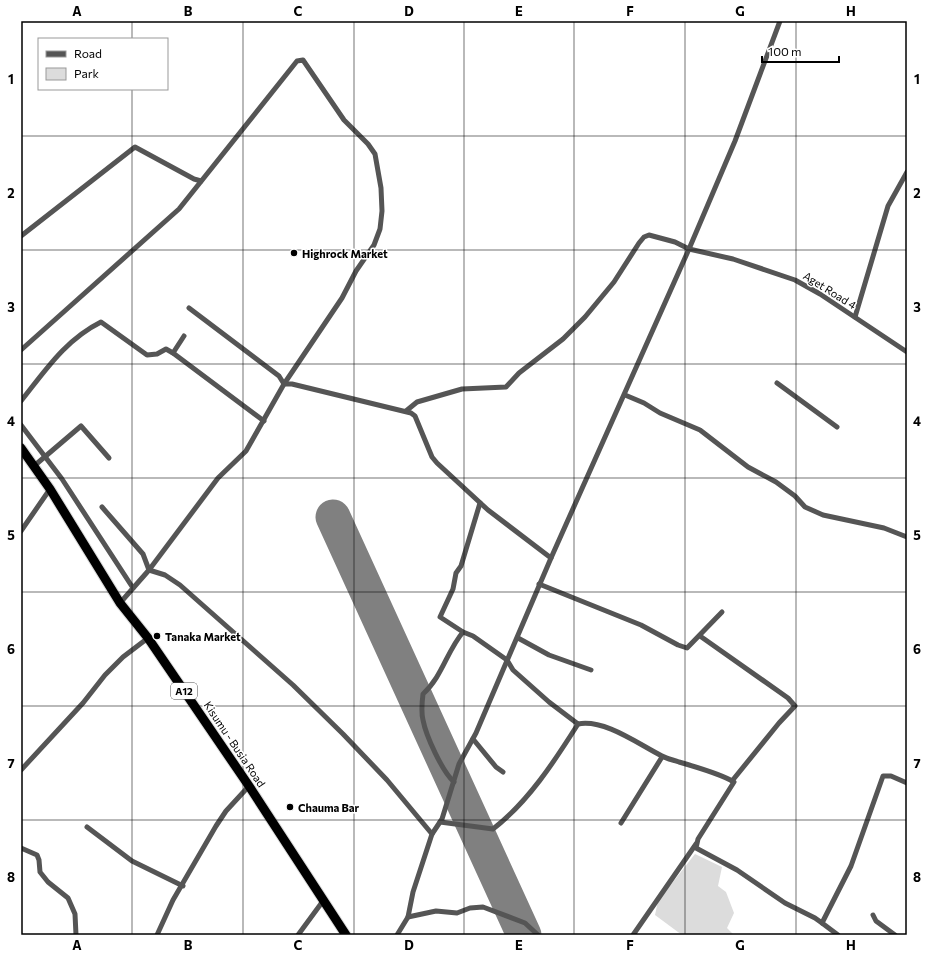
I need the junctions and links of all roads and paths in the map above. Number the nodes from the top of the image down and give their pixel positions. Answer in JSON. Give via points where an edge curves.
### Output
{"nodes":[{"id":1,"x":780,"y":21,"type":"edge"},
{"id":2,"x":907,"y":172,"type":"edge"},
{"id":3,"x":201,"y":181,"type":"junction"},
{"id":4,"x":21,"y":236,"type":"edge"},
{"id":5,"x":689,"y":249,"type":"junction"},
{"id":6,"x":189,"y":308,"type":"dead end"},
{"id":7,"x":855,"y":317,"type":"junction"},
{"id":8,"x":184,"y":336,"type":"dead end"},
{"id":9,"x":21,"y":350,"type":"edge"},
{"id":10,"x":907,"y":352,"type":"edge"},
{"id":11,"x":173,"y":353,"type":"junction"},
{"id":12,"x":777,"y":383,"type":"dead end"},
{"id":13,"x":284,"y":384,"type":"junction"},
{"id":14,"x":625,"y":395,"type":"junction"},
{"id":15,"x":21,"y":401,"type":"edge"},
{"id":16,"x":406,"y":411,"type":"junction"},
{"id":17,"x":264,"y":421,"type":"junction"},
{"id":18,"x":21,"y":424,"type":"edge"},
{"id":19,"x":837,"y":427,"type":"dead end"},
{"id":20,"x":21,"y":448,"type":"edge"},
{"id":21,"x":46,"y":457,"type":"junction"},
{"id":22,"x":109,"y":458,"type":"dead end"},
{"id":23,"x":34,"y":466,"type":"junction"},
{"id":24,"x":50,"y":489,"type":"junction"},
{"id":25,"x":480,"y":503,"type":"junction"},
{"id":26,"x":102,"y":507,"type":"dead end"},
{"id":27,"x":21,"y":531,"type":"edge"},
{"id":28,"x":907,"y":537,"type":"edge"},
{"id":29,"x":551,"y":558,"type":"junction"},
{"id":30,"x":149,"y":570,"type":"junction"},
{"id":31,"x":540,"y":584,"type":"junction"},
{"id":32,"x":133,"y":588,"type":"junction"},
{"id":33,"x":120,"y":603,"type":"junction"},
{"id":34,"x":722,"y":612,"type":"dead end"},
{"id":35,"x":463,"y":632,"type":"junction"},
{"id":36,"x":700,"y":636,"type":"junction"},
{"id":37,"x":148,"y":638,"type":"junction"},
{"id":38,"x":518,"y":638,"type":"junction"},
{"id":39,"x":507,"y":660,"type":"junction"},
{"id":40,"x":591,"y":670,"type":"dead end"},
{"id":41,"x":578,"y":724,"type":"junction"},
{"id":42,"x":473,"y":739,"type":"junction"},
{"id":43,"x":662,"y":757,"type":"junction"},
{"id":44,"x":21,"y":770,"type":"edge"},
{"id":45,"x":503,"y":772,"type":"dead end"},
{"id":46,"x":732,"y":781,"type":"junction"},
{"id":47,"x":454,"y":782,"type":"junction"},
{"id":48,"x":907,"y":783,"type":"edge"},
{"id":49,"x":249,"y":786,"type":"junction"},
{"id":50,"x":440,"y":822,"type":"junction"},
{"id":51,"x":621,"y":823,"type":"dead end"},
{"id":52,"x":87,"y":826,"type":"dead end"},
{"id":53,"x":432,"y":834,"type":"junction"},
{"id":54,"x":696,"y":844,"type":"junction"},
{"id":55,"x":21,"y":848,"type":"edge"},
{"id":56,"x":183,"y":886,"type":"junction"},
{"id":57,"x":323,"y":901,"type":"junction"},
{"id":58,"x":873,"y":915,"type":"dead end"},
{"id":59,"x":408,"y":917,"type":"junction"},
{"id":60,"x":822,"y":923,"type":"junction"},
{"id":61,"x":76,"y":935,"type":"edge"},
{"id":62,"x":157,"y":935,"type":"edge"},
{"id":63,"x":298,"y":935,"type":"edge"},
{"id":64,"x":346,"y":935,"type":"edge"},
{"id":65,"x":397,"y":935,"type":"edge"},
{"id":66,"x":538,"y":935,"type":"edge"},
{"id":67,"x":633,"y":935,"type":"edge"},
{"id":68,"x":838,"y":935,"type":"edge"},
{"id":69,"x":895,"y":935,"type":"edge"}],
"edges":[{"from":1,"to":5,"type":"street","via":[[735,141]]},
{"from":2,"to":7,"type":"street","via":[[888,206]]},
{"from":3,"to":4,"type":"street","via":[[136,147]]},
{"from":3,"to":9,"type":"street","via":[[168,221],[76,299]]},
{"from":3,"to":13,"type":"street","via":[[297,61],[301,60],[307,64],[344,120],[375,154],[382,211],[379,234],[342,298]]},
{"from":5,"to":7,"type":"street","name":"Aget Road 4","via":[[733,259],[795,280]]},
{"from":5,"to":14,"type":"street"},
{"from":5,"to":16,"type":"street","name":"Aget Road 4","via":[[656,236],[644,237],[610,288],[585,317],[506,387],[462,389],[417,402]]},
{"from":6,"to":13,"type":"street","via":[[279,376]]},
{"from":7,"to":10,"type":"street","name":"Aget Road 4"},
{"from":8,"to":11,"type":"street"},
{"from":11,"to":15,"type":"street","via":[[166,349],[157,354],[147,355],[101,322],[60,352]]},
{"from":11,"to":17,"type":"street"},
{"from":12,"to":19,"type":"street"},
{"from":13,"to":16,"type":"street"},
{"from":13,"to":17,"type":"street"},
{"from":14,"to":28,"type":"street","via":[[700,430],[748,466],[776,482],[805,507],[823,515],[884,528]]},
{"from":14,"to":29,"type":"street"},
{"from":16,"to":25,"type":"street","via":[[415,416],[432,457]]},
{"from":17,"to":30,"type":"street","via":[[246,451],[218,478]]},
{"from":18,"to":21,"type":"street"},
{"from":20,"to":23,"type":"highway","name":"Kisumu - Busia Road","number":"A12"},
{"from":21,"to":22,"type":"street","via":[[81,426]]},
{"from":21,"to":23,"type":"street"},
{"from":21,"to":32,"type":"street"},
{"from":23,"to":24,"type":"highway","name":"Kisumu - Busia Road","number":"A12"},
{"from":24,"to":27,"type":"street"},
{"from":24,"to":33,"type":"highway","name":"Kisumu - Busia Road","number":"A12"},
{"from":25,"to":29,"type":"street"},
{"from":25,"to":35,"type":"street","via":[[453,589],[440,617]]},
{"from":26,"to":30,"type":"street","via":[[143,554]]},
{"from":29,"to":31,"type":"street"},
{"from":30,"to":32,"type":"street"},
{"from":30,"to":53,"type":"street","via":[[165,575],[180,585],[293,686],[387,780]]},
{"from":31,"to":36,"type":"street","via":[[642,625],[687,648]]},
{"from":31,"to":38,"type":"street"},
{"from":32,"to":33,"type":"street"},
{"from":33,"to":37,"type":"highway","name":"Kisumu - Busia Road","number":"A12"},
{"from":34,"to":36,"type":"street"},
{"from":35,"to":39,"type":"street"},
{"from":35,"to":47,"type":"street","via":[[433,685],[423,694],[424,724]]},
{"from":36,"to":46,"type":"street","via":[[796,706]]},
{"from":37,"to":44,"type":"street","via":[[123,656]]},
{"from":37,"to":49,"type":"highway","name":"Kisumu - Busia Road","number":"A12"},
{"from":38,"to":39,"type":"street"},
{"from":38,"to":40,"type":"street","via":[[549,655]]},
{"from":39,"to":41,"type":"street","via":[[513,670]]},
{"from":39,"to":42,"type":"street"},
{"from":41,"to":43,"type":"street","via":[[587,722],[612,729]]},
{"from":41,"to":50,"type":"street","via":[[527,796],[493,829]]},
{"from":42,"to":45,"type":"street"},
{"from":42,"to":47,"type":"street","via":[[459,764]]},
{"from":43,"to":46,"type":"street"},
{"from":43,"to":51,"type":"street"},
{"from":46,"to":54,"type":"street","via":[[732,786]]},
{"from":47,"to":50,"type":"street"},
{"from":48,"to":60,"type":"street","via":[[891,776],[883,776],[851,866]]},
{"from":49,"to":56,"type":"street","via":[[222,816]]},
{"from":49,"to":57,"type":"highway","name":"Kisumu - Busia Road","number":"A12"},
{"from":50,"to":53,"type":"street"},
{"from":52,"to":56,"type":"street","via":[[132,861]]},
{"from":53,"to":59,"type":"street","via":[[413,892]]},
{"from":54,"to":60,"type":"street","via":[[699,851],[737,870],[785,903]]},
{"from":54,"to":67,"type":"street"},
{"from":55,"to":61,"type":"street","via":[[36,855],[40,872],[68,898],[75,914]]},
{"from":56,"to":62,"type":"street","via":[[173,900]]},
{"from":57,"to":63,"type":"street"},
{"from":57,"to":64,"type":"highway","name":"Kisumu - Busia Road","number":"A12"},
{"from":58,"to":69,"type":"street","via":[[876,921]]},
{"from":59,"to":65,"type":"street"},
{"from":59,"to":66,"type":"street","via":[[436,911],[457,913],[483,907],[525,923]]},
{"from":60,"to":68,"type":"street"}]}
